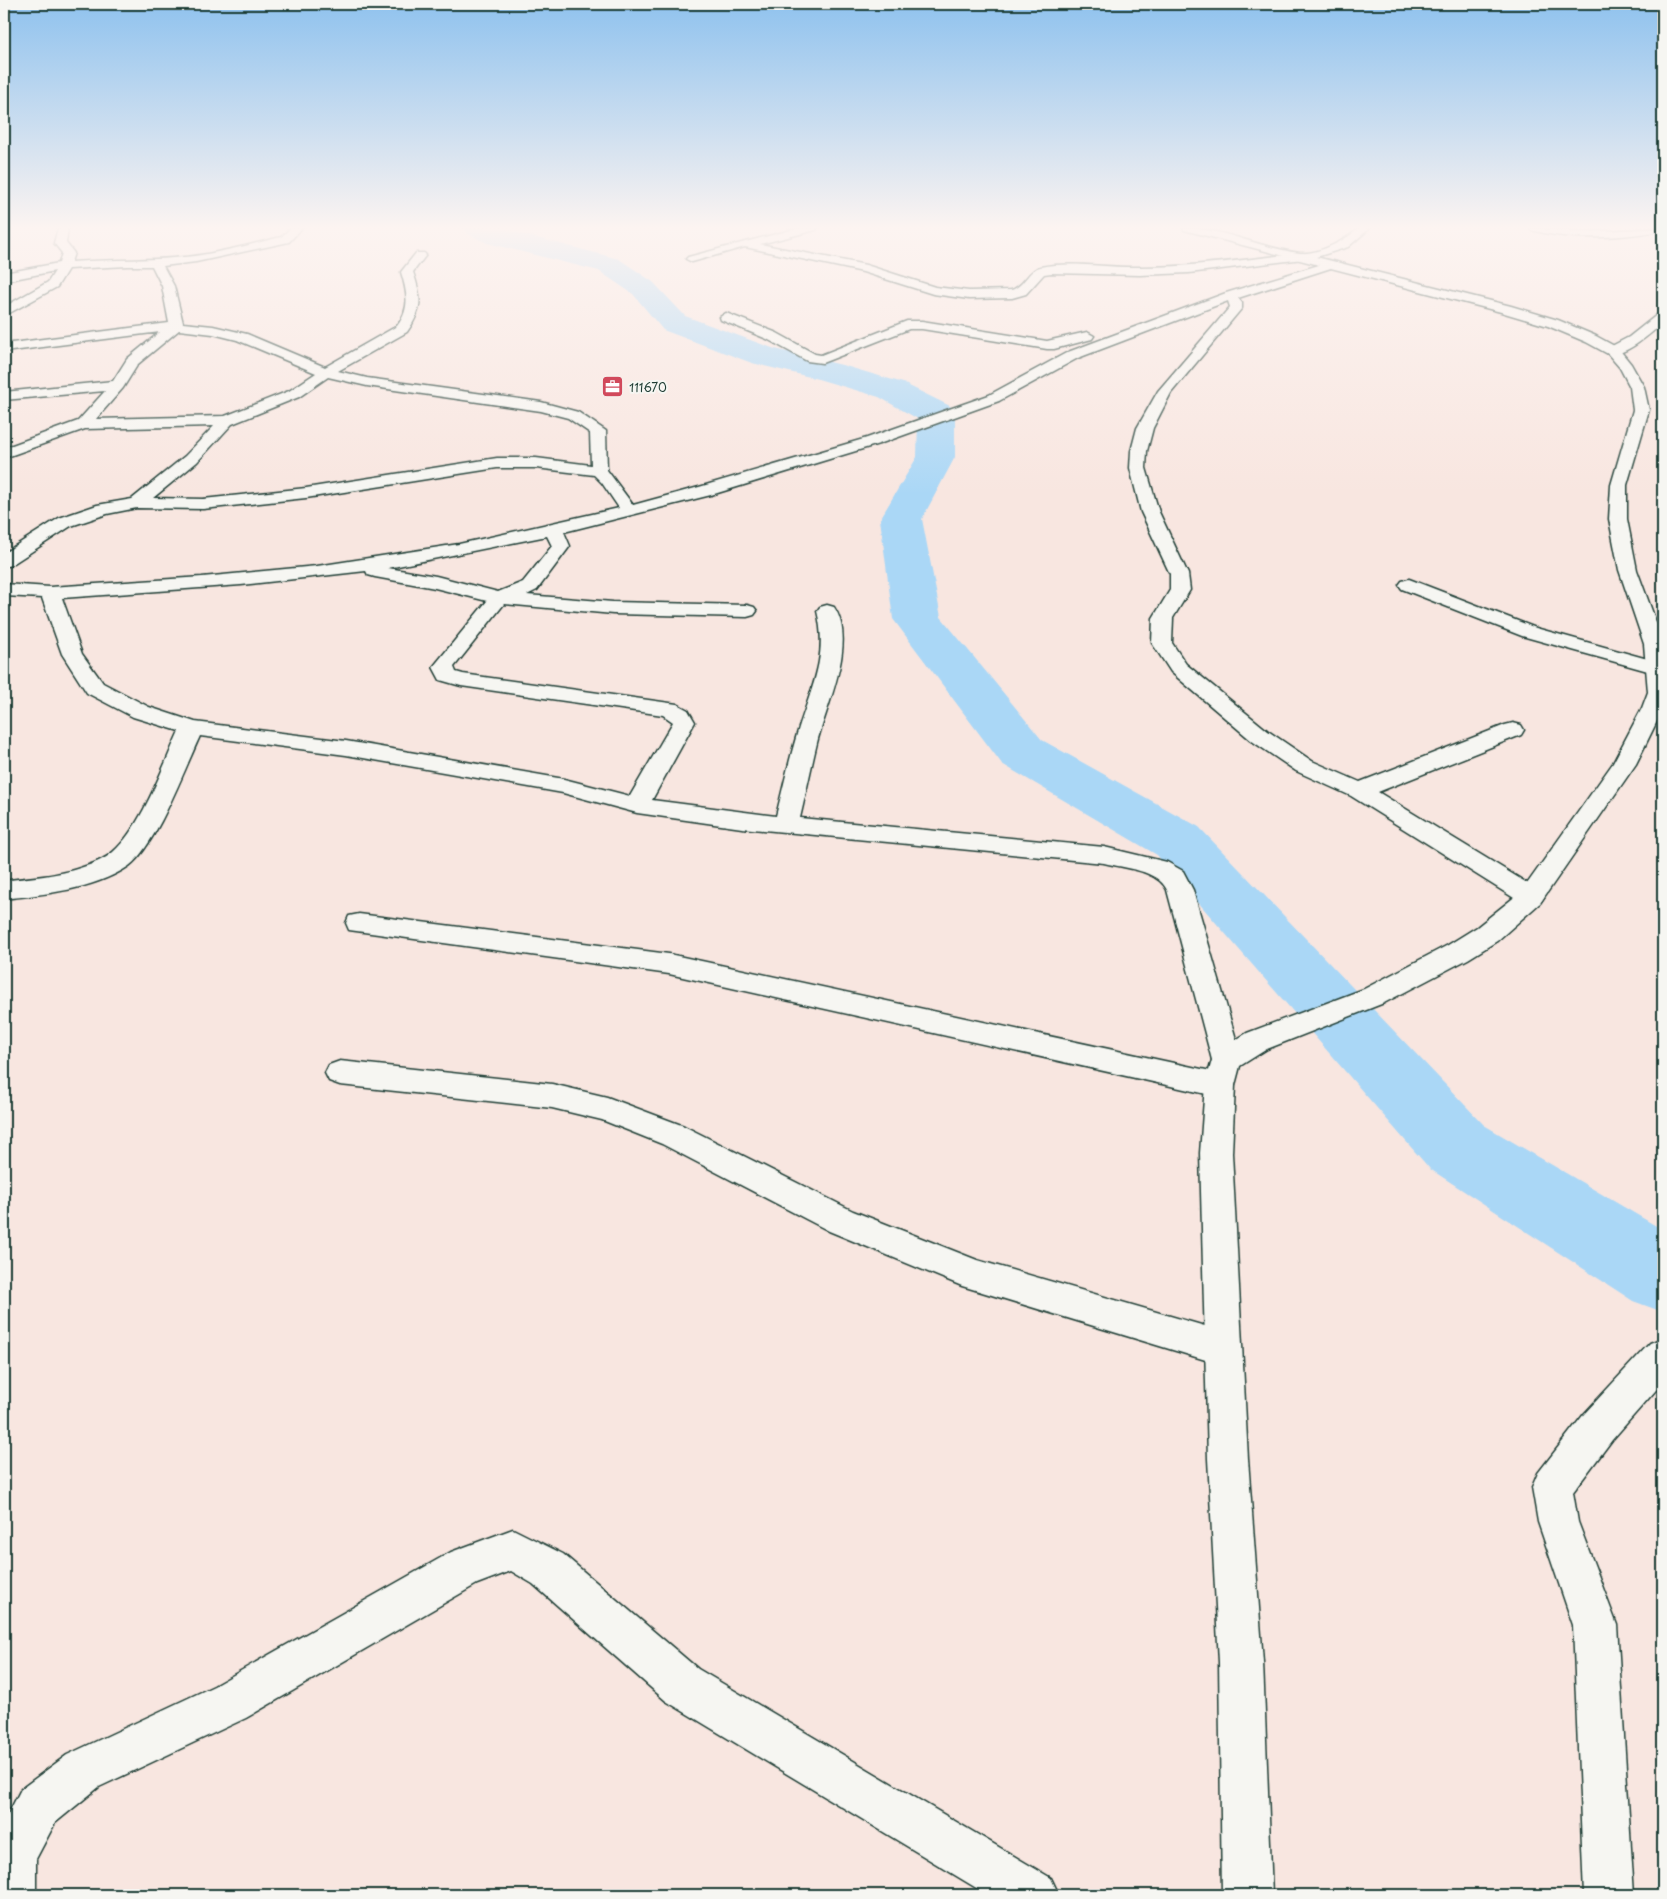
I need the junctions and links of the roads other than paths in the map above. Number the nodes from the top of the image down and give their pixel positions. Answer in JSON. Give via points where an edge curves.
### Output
{"nodes":[{"id":1,"x":176,"y":317,"type":"edge"},
{"id":2,"x":412,"y":317,"type":"edge"},
{"id":3,"x":726,"y":317,"type":"dead end"},
{"id":4,"x":1179,"y":317,"type":"edge"},
{"id":5,"x":1228,"y":317,"type":"edge"},
{"id":6,"x":1531,"y":317,"type":"edge"},
{"id":7,"x":1663,"y":317,"type":"edge"},
{"id":8,"x":1176,"y":318,"type":"junction"},
{"id":9,"x":176,"y":326,"type":"junction"},
{"id":10,"x":4,"y":348,"type":"edge"},
{"id":11,"x":1613,"y":351,"type":"junction"},
{"id":12,"x":326,"y":372,"type":"junction"},
{"id":13,"x":118,"y":384,"type":"junction"},
{"id":14,"x":4,"y":396,"type":"edge"},
{"id":15,"x":227,"y":421,"type":"junction"},
{"id":16,"x":83,"y":424,"type":"junction"},
{"id":17,"x":4,"y":453,"type":"edge"},
{"id":18,"x":599,"y":471,"type":"junction"},
{"id":19,"x":137,"y":503,"type":"junction"},
{"id":20,"x":629,"y":511,"type":"junction"},
{"id":21,"x":554,"y":530,"type":"junction"},
{"id":22,"x":4,"y":561,"type":"edge"},
{"id":23,"x":354,"y":567,"type":"junction"},
{"id":24,"x":1409,"y":585,"type":"dead end"},
{"id":25,"x":4,"y":590,"type":"edge"},
{"id":26,"x":50,"y":592,"type":"junction"},
{"id":27,"x":498,"y":598,"type":"junction"},
{"id":28,"x":747,"y":611,"type":"dead end"},
{"id":29,"x":827,"y":611,"type":"dead end"},
{"id":30,"x":1658,"y":640,"type":"edge"},
{"id":31,"x":1655,"y":667,"type":"junction"},
{"id":32,"x":192,"y":728,"type":"junction"},
{"id":33,"x":1514,"y":730,"type":"dead end"},
{"id":34,"x":1359,"y":791,"type":"junction"},
{"id":35,"x":637,"y":805,"type":"junction"},
{"id":36,"x":786,"y":825,"type":"junction"},
{"id":37,"x":4,"y":890,"type":"edge"},
{"id":38,"x":1531,"y":897,"type":"junction"},
{"id":39,"x":359,"y":923,"type":"dead end"},
{"id":40,"x":340,"y":1073,"type":"dead end"},
{"id":41,"x":1224,"y":1073,"type":"junction"},
{"id":42,"x":1222,"y":1348,"type":"junction"},
{"id":43,"x":1661,"y":1356,"type":"edge"},
{"id":44,"x":10,"y":1895,"type":"edge"},
{"id":45,"x":1034,"y":1895,"type":"edge"},
{"id":46,"x":1247,"y":1895,"type":"edge"},
{"id":47,"x":1609,"y":1895,"type":"edge"}],
"edges":[{"from":1,"to":9,"type":"street"},
{"from":2,"to":12,"type":"street","via":[[392,336]]},
{"from":3,"to":8,"type":"street","via":[[772,336],[812,358],[822,359],[907,325],[1054,345],[1134,322]]},
{"from":4,"to":8,"type":"street"},
{"from":5,"to":34,"type":"street","via":[[1165,391],[1145,428],[1139,450],[1138,468],[1150,512],[1179,574],[1180,590],[1163,618],[1162,643],[1178,668],[1260,736],[1304,766]]},
{"from":6,"to":11,"type":"street","via":[[1553,323]]},
{"from":7,"to":11,"type":"street","via":[[1634,340]]},
{"from":8,"to":20,"type":"street","via":[[1073,355],[994,398],[873,441]]},
{"from":9,"to":10,"type":"street"},
{"from":9,"to":12,"type":"street","via":[[242,337]]},
{"from":9,"to":13,"type":"street","via":[[132,362]]},
{"from":11,"to":30,"type":"street","via":[[1637,387],[1641,410],[1619,485],[1618,519],[1628,570]]},
{"from":12,"to":15,"type":"street","via":[[294,394]]},
{"from":12,"to":18,"type":"street","via":[[367,382],[541,407],[573,415],[598,431]]},
{"from":13,"to":14,"type":"street"},
{"from":13,"to":16,"type":"street"},
{"from":15,"to":16,"type":"street"},
{"from":15,"to":19,"type":"street","via":[[191,459]]},
{"from":16,"to":17,"type":"street"},
{"from":18,"to":19,"type":"street","via":[[536,463],[497,463],[306,493],[204,504]]},
{"from":18,"to":20,"type":"street"},
{"from":19,"to":22,"type":"street","via":[[103,509],[65,522]]},
{"from":20,"to":21,"type":"street"},
{"from":21,"to":23,"type":"street","via":[[462,550]]},
{"from":21,"to":27,"type":"street","via":[[561,546],[530,586]]},
{"from":23,"to":26,"type":"street","via":[[245,580]]},
{"from":23,"to":27,"type":"street","via":[[436,582]]},
{"from":24,"to":31,"type":"street","via":[[1529,632]]},
{"from":25,"to":26,"type":"street"},
{"from":26,"to":32,"type":"street","via":[[72,654],[95,688],[142,712]]},
{"from":27,"to":28,"type":"street","via":[[613,608]]},
{"from":27,"to":35,"type":"street","via":[[443,667],[447,676],[669,709],[680,715],[684,722]]},
{"from":29,"to":36,"type":"street","via":[[832,651],[827,680],[809,731]]},
{"from":30,"to":31,"type":"street"},
{"from":31,"to":38,"type":"street","via":[[1659,692],[1624,764]]},
{"from":32,"to":35,"type":"street","via":[[346,748],[564,786]]},
{"from":32,"to":37,"type":"street","via":[[138,841],[122,858],[100,870],[72,879]]},
{"from":33,"to":34,"type":"street"},
{"from":34,"to":38,"type":"street"},
{"from":35,"to":36,"type":"street"},
{"from":36,"to":41,"type":"street","via":[[1104,855],[1158,868],[1174,877],[1180,890]]},
{"from":38,"to":41,"type":"street","via":[[1487,934],[1458,952],[1374,996],[1257,1041]]},
{"from":39,"to":41,"type":"street","via":[[669,964]]},
{"from":40,"to":42,"type":"street","via":[[552,1096],[606,1109],[673,1135],[841,1221],[974,1275]]},
{"from":41,"to":42,"type":"street","via":[[1216,1153]]},
{"from":42,"to":46,"type":"street","via":[[1241,1662]]},
{"from":43,"to":47,"type":"street","via":[[1598,1427],[1552,1487],[1558,1522],[1595,1625]]},
{"from":44,"to":45,"type":"street","via":[[12,1856],[38,1806],[83,1771],[230,1702],[466,1567],[513,1550],[548,1569],[682,1685]]}]}
